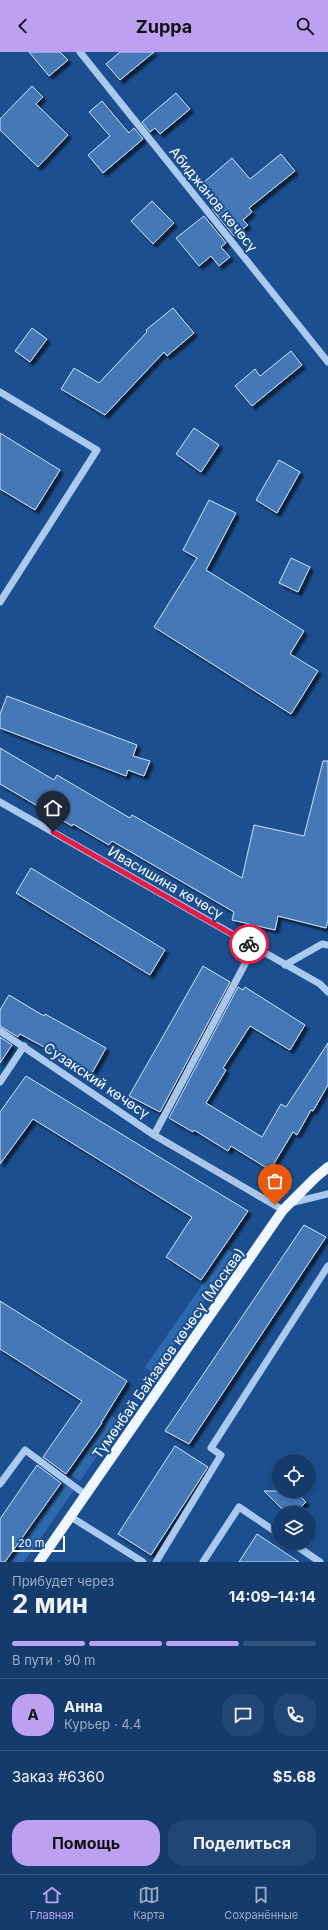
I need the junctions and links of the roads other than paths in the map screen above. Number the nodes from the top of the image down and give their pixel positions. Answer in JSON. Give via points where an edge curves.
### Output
{"nodes":[{"id":1,"x":80,"y":52,"type":"edge"},
{"id":2,"x":328,"y":362,"type":"edge"},
{"id":3,"x":0,"y":392,"type":"edge"},
{"id":4,"x":1,"y":599,"type":"edge"},
{"id":5,"x":0,"y":802,"type":"edge"},
{"id":6,"x":328,"y":945,"type":"edge"},
{"id":7,"x":254,"y":947,"type":"junction"},
{"id":8,"x":285,"y":965,"type":"junction"},
{"id":9,"x":320,"y":984,"type":"junction"},
{"id":10,"x":328,"y":986,"type":"edge"},
{"id":11,"x":328,"y":992,"type":"edge"},
{"id":12,"x":0,"y":1031,"type":"edge"},
{"id":13,"x":24,"y":1046,"type":"junction"},
{"id":14,"x":0,"y":1082,"type":"edge"},
{"id":15,"x":154,"y":1135,"type":"junction"},
{"id":16,"x":328,"y":1158,"type":"edge"},
{"id":17,"x":328,"y":1167,"type":"edge"},
{"id":18,"x":328,"y":1194,"type":"edge"},
{"id":19,"x":288,"y":1205,"type":"junction"},
{"id":20,"x":328,"y":1266,"type":"edge"},
{"id":21,"x":0,"y":1484,"type":"edge"},
{"id":22,"x":86,"y":1495,"type":"junction"},
{"id":23,"x":71,"y":1517,"type":"junction"},
{"id":24,"x":272,"y":1529,"type":"edge"},
{"id":25,"x":302,"y":1550,"type":"edge"},
{"id":26,"x":39,"y":1562,"type":"edge"},
{"id":27,"x":143,"y":1562,"type":"edge"},
{"id":28,"x":156,"y":1562,"type":"edge"},
{"id":29,"x":203,"y":1562,"type":"edge"},
{"id":30,"x":320,"y":1562,"type":"edge"}],
"edges":[{"from":1,"to":2,"type":"street","name":"Абиджанов көчөсү"},
{"from":3,"to":4,"type":"street","via":[[97,450]]},
{"from":5,"to":7,"type":"street","name":"Ивасишина көчөсү"},
{"from":6,"to":8,"type":"street","via":[[322,944]]},
{"from":7,"to":8,"type":"street","name":"Ивасишина көчөсү"},
{"from":7,"to":15,"type":"street"},
{"from":8,"to":9,"type":"street","name":"Ивасишина көчөсү"},
{"from":9,"to":10,"type":"street"},
{"from":9,"to":11,"type":"street"},
{"from":12,"to":13,"type":"street","name":"Сузакский көчөсү"},
{"from":13,"to":14,"type":"street"},
{"from":13,"to":15,"type":"street","name":"Сузакский көчөсү"},
{"from":15,"to":19,"type":"street","name":"Сузакский көчөсү"},
{"from":16,"to":19,"type":"main road"},
{"from":17,"to":19,"type":"main road","name":"Түмөнбай Байзаков көчөсү (Москва)"},
{"from":18,"to":19,"type":"street"},
{"from":19,"to":22,"type":"main road","name":"Түмөнбай Байзаков көчөсү (Москва)"},
{"from":20,"to":28,"type":"street","via":[[211,1448],[221,1455]]},
{"from":21,"to":22,"type":"street","via":[[25,1450]]},
{"from":22,"to":23,"type":"main road","name":"Түмөнбай Байзаков көчөсү (Москва)"},
{"from":23,"to":26,"type":"main road","name":"Түмөнбай Байзаков көчөсү (Москва)"},
{"from":23,"to":27,"type":"street"},
{"from":24,"to":29,"type":"street","via":[[239,1507]]},
{"from":25,"to":30,"type":"street"}]}
